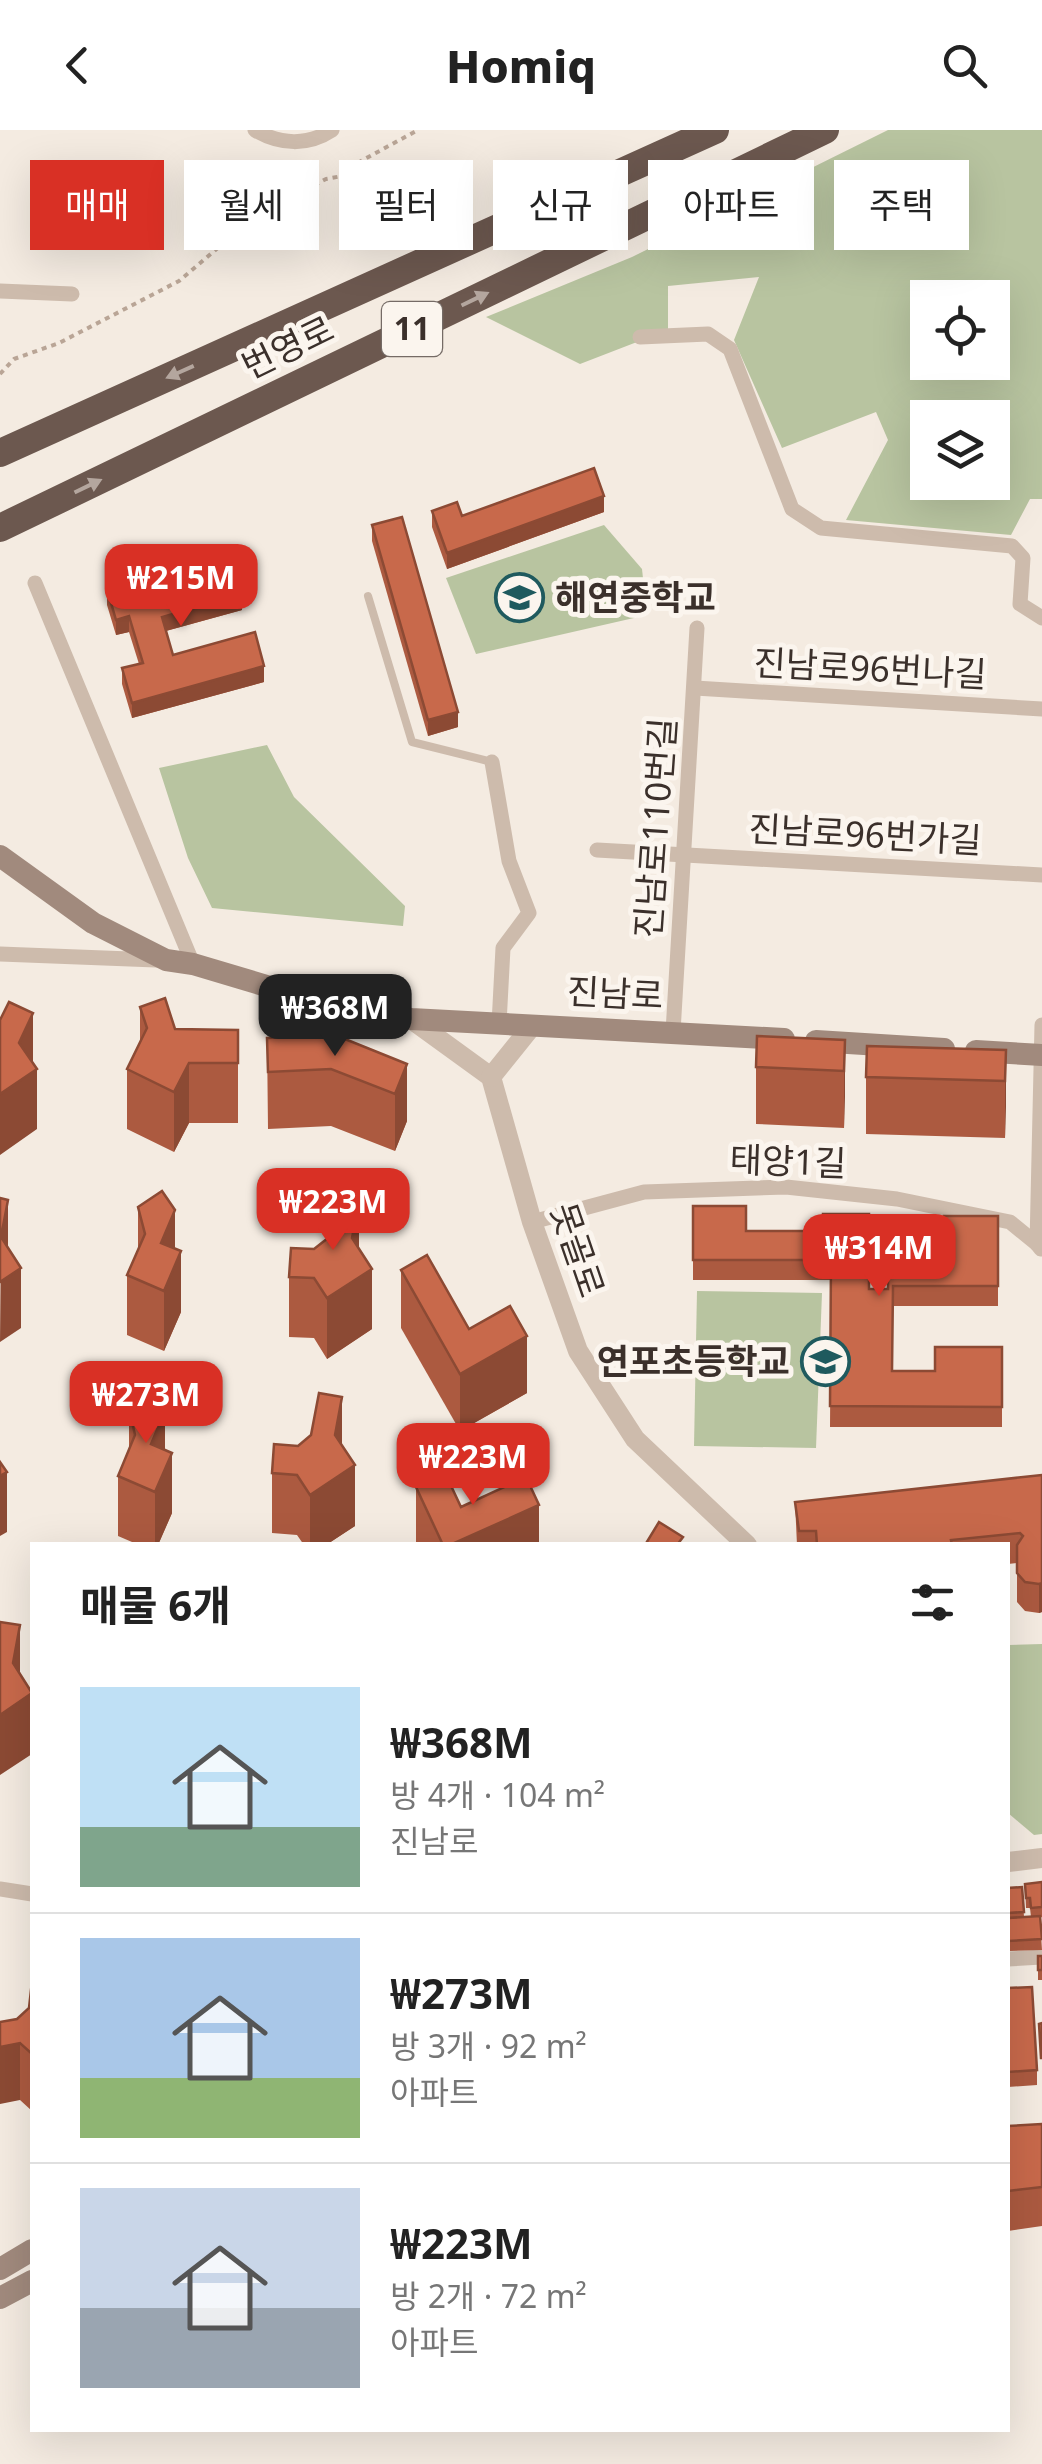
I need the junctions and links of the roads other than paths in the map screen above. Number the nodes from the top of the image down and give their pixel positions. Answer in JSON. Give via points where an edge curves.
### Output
{"nodes":[{"id":1,"x":255,"y":130,"type":"edge"},
{"id":2,"x":332,"y":130,"type":"edge"},
{"id":3,"x":715,"y":130,"type":"edge"},
{"id":4,"x":825,"y":130,"type":"edge"},
{"id":5,"x":0,"y":291,"type":"edge"},
{"id":6,"x":72,"y":294,"type":"dead end"},
{"id":7,"x":640,"y":337,"type":"dead end"},
{"id":8,"x":0,"y":453,"type":"edge"},
{"id":9,"x":0,"y":528,"type":"edge"},
{"id":10,"x":36,"y":583,"type":"dead end"},
{"id":11,"x":368,"y":596,"type":"dead end"},
{"id":12,"x":1042,"y":618,"type":"edge"},
{"id":13,"x":697,"y":628,"type":"dead end"},
{"id":14,"x":695,"y":688,"type":"junction"},
{"id":15,"x":1042,"y":709,"type":"edge"},
{"id":16,"x":492,"y":762,"type":"joint"},
{"id":17,"x":597,"y":850,"type":"dead end"},
{"id":18,"x":684,"y":855,"type":"junction"},
{"id":19,"x":0,"y":856,"type":"edge"},
{"id":20,"x":1042,"y":874,"type":"edge"},
{"id":21,"x":0,"y":954,"type":"edge"},
{"id":22,"x":166,"y":960,"type":"junction"},
{"id":23,"x":193,"y":964,"type":"junction"},
{"id":24,"x":411,"y":1020,"type":"junction"},
{"id":25,"x":499,"y":1024,"type":"junction"},
{"id":26,"x":532,"y":1026,"type":"junction"},
{"id":27,"x":1042,"y":1026,"type":"edge"},
{"id":28,"x":673,"y":1032,"type":"junction"},
{"id":29,"x":1041,"y":1055,"type":"edge"},
{"id":30,"x":491,"y":1077,"type":"junction"},
{"id":31,"x":1040,"y":1138,"type":"edge"},
{"id":32,"x":1039,"y":1208,"type":"edge"},
{"id":33,"x":532,"y":1222,"type":"junction"},
{"id":34,"x":1039,"y":1247,"type":"edge"},
{"id":35,"x":745,"y":1542,"type":"edge"},
{"id":36,"x":1042,"y":1858,"type":"edge"},
{"id":37,"x":1010,"y":1862,"type":"edge"},
{"id":38,"x":0,"y":1888,"type":"edge"},
{"id":39,"x":30,"y":1894,"type":"edge"},
{"id":40,"x":1042,"y":1957,"type":"edge"},
{"id":41,"x":1010,"y":1959,"type":"edge"},
{"id":42,"x":30,"y":2251,"type":"edge"},
{"id":43,"x":0,"y":2268,"type":"edge"},
{"id":44,"x":30,"y":2283,"type":"edge"},
{"id":45,"x":0,"y":2298,"type":"edge"}],
"edges":[{"from":1,"to":2,"type":"street","via":[[284,142],[316,141]]},
{"from":3,"to":8,"type":"highway","name":"번영로","number":"11","one_way":true},
{"from":9,"to":4,"type":"highway","name":"번영로","number":"11","one_way":true},
{"from":5,"to":6,"type":"street"},
{"from":7,"to":12,"type":"street","via":[[708,334],[730,349],[792,509],[820,528],[1012,546],[1023,558],[1020,604]]},
{"from":10,"to":23,"type":"street"},
{"from":11,"to":16,"type":"lane","via":[[412,742]]},
{"from":13,"to":14,"type":"street","name":"진남로110번길"},
{"from":14,"to":15,"type":"street","name":"진남로96번나길"},
{"from":14,"to":18,"type":"street","name":"진남로110번길"},
{"from":16,"to":25,"type":"street","via":[[509,860],[529,912],[503,948]]},
{"from":17,"to":18,"type":"street","name":"진남로96번가길"},
{"from":18,"to":20,"type":"street","name":"진남로96번가길"},
{"from":18,"to":28,"type":"street","name":"진남로110번길"},
{"from":19,"to":22,"type":"main road","name":"진남로","via":[[93,922]]},
{"from":21,"to":22,"type":"street"},
{"from":22,"to":23,"type":"main road","name":"진남로"},
{"from":23,"to":24,"type":"main road","name":"진남로"},
{"from":24,"to":25,"type":"main road","name":"진남로"},
{"from":24,"to":30,"type":"street"},
{"from":25,"to":26,"type":"main road","name":"진남로"},
{"from":26,"to":28,"type":"main road","name":"진남로"},
{"from":26,"to":30,"type":"street"},
{"from":27,"to":29,"type":"street"},
{"from":28,"to":29,"type":"main road","name":"진남로"},
{"from":29,"to":31,"type":"street"},
{"from":30,"to":33,"type":"street","name":"못골로"},
{"from":31,"to":32,"type":"street"},
{"from":32,"to":34,"type":"street"},
{"from":33,"to":34,"type":"street","name":"태양1길","via":[[644,1192],[786,1187],[896,1199],[1010,1222]]},
{"from":33,"to":35,"type":"street","name":"못골로","via":[[578,1351],[634,1439]]},
{"from":36,"to":37,"type":"street"},
{"from":38,"to":39,"type":"street"},
{"from":40,"to":41,"type":"street"},
{"from":42,"to":43,"type":"main road"},
{"from":44,"to":45,"type":"main road"}]}
